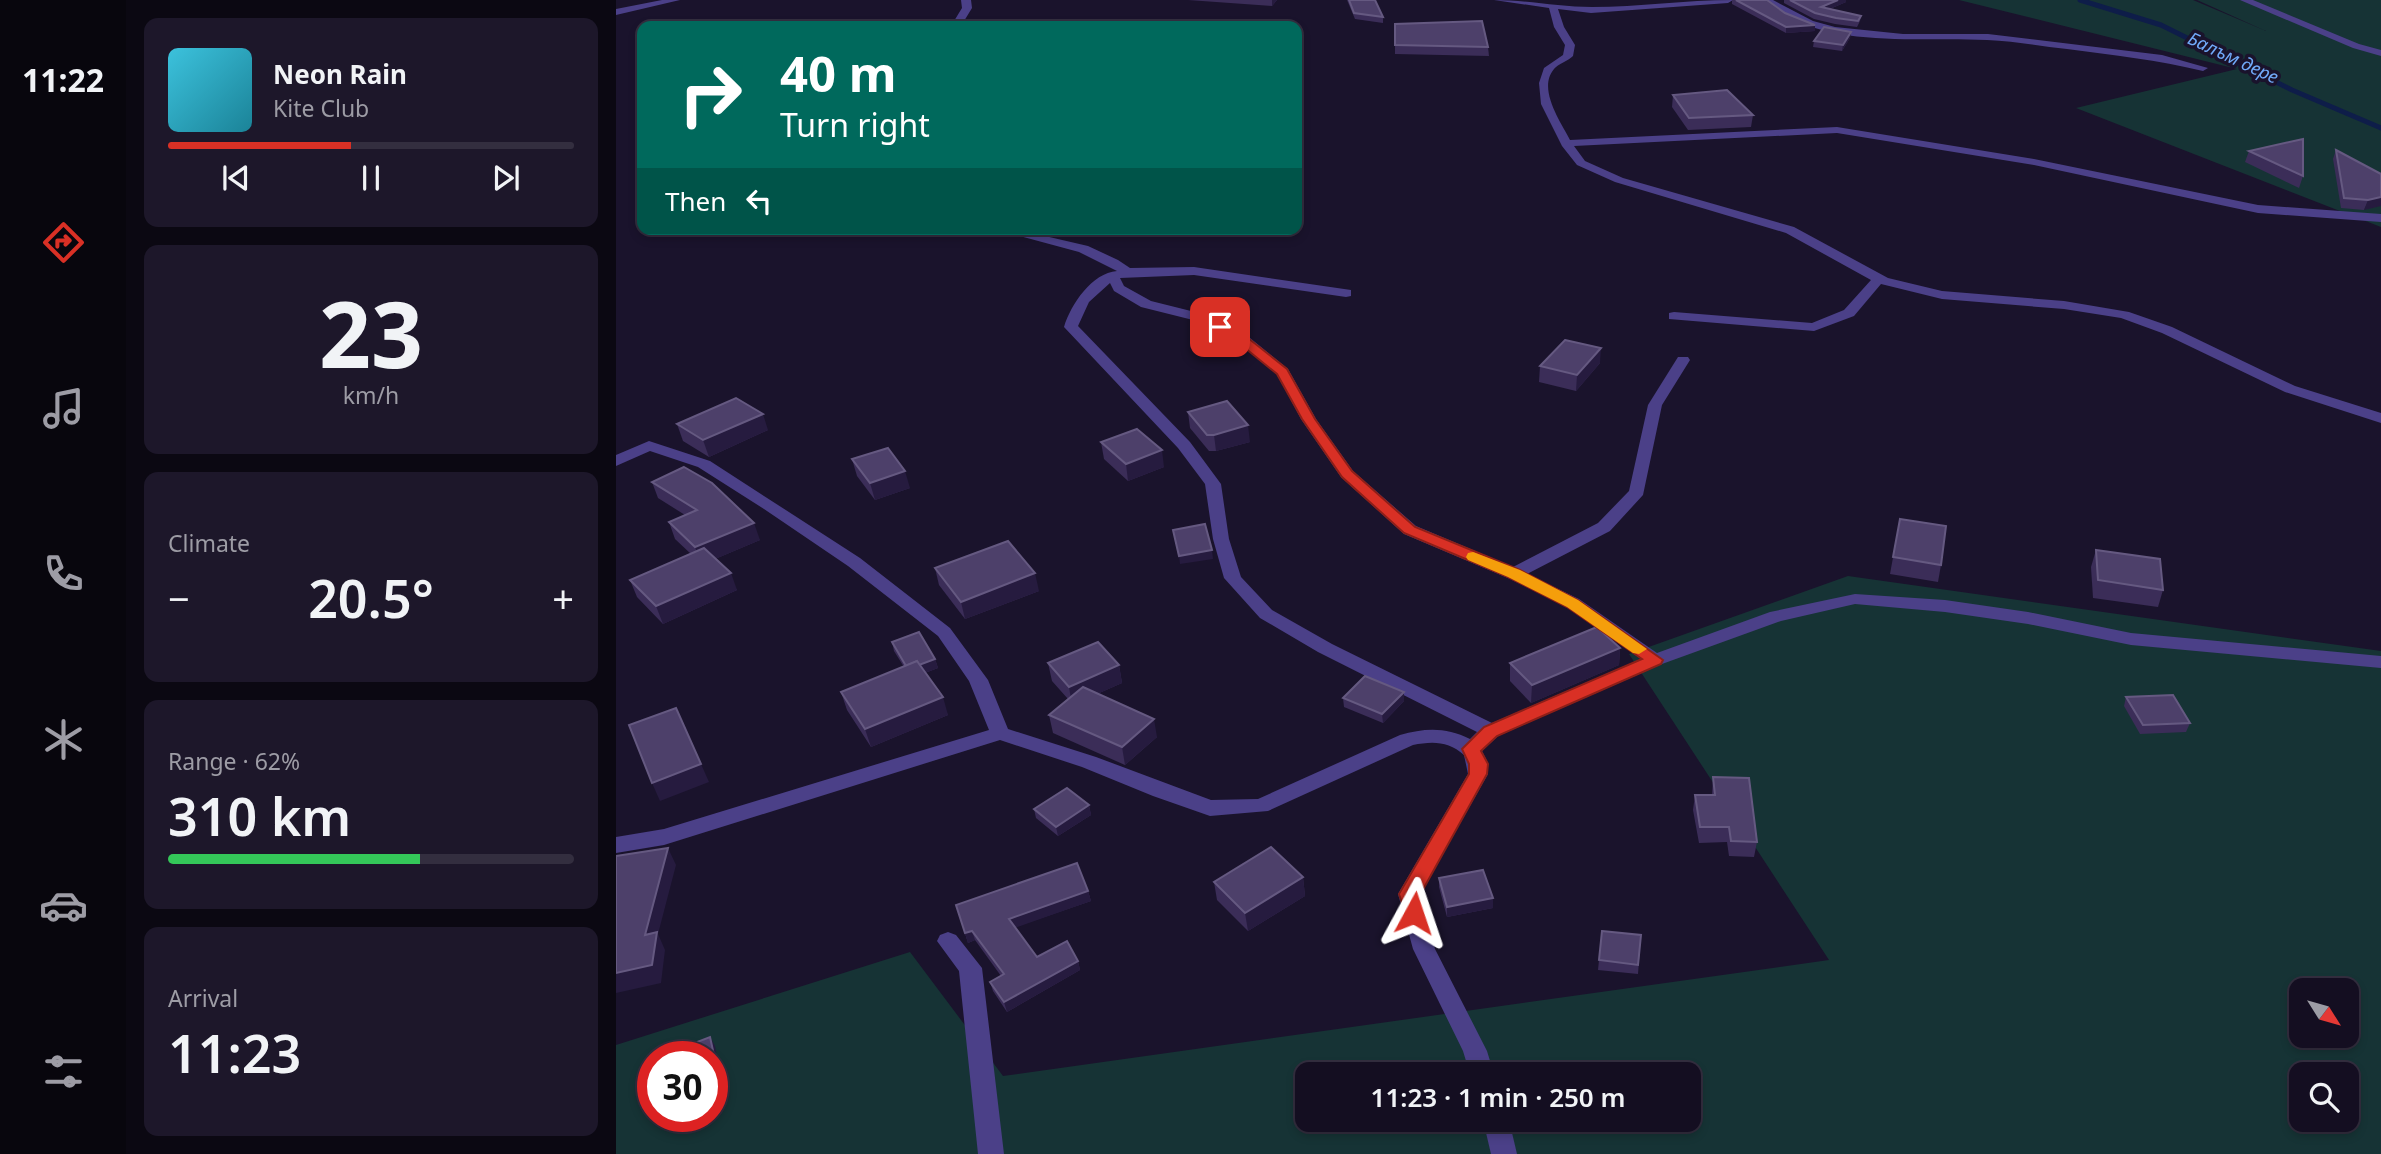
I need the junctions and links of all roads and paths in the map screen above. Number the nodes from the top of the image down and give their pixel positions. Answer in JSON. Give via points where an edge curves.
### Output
{"nodes":[{"id":1,"x":623,"y":0,"type":"edge"},
{"id":2,"x":675,"y":0,"type":"edge"},
{"id":3,"x":966,"y":0,"type":"edge"},
{"id":4,"x":1499,"y":0,"type":"edge"},
{"id":5,"x":1728,"y":0,"type":"edge"},
{"id":6,"x":1766,"y":0,"type":"edge"},
{"id":7,"x":2245,"y":0,"type":"edge"},
{"id":8,"x":1553,"y":7,"type":"junction"},
{"id":9,"x":633,"y":9,"type":"junction"},
{"id":10,"x":616,"y":12,"type":"edge"},
{"id":11,"x":960,"y":21,"type":"edge"},
{"id":12,"x":2381,"y":53,"type":"edge"},
{"id":13,"x":2203,"y":68,"type":"dead end"},
{"id":14,"x":1567,"y":143,"type":"junction"},
{"id":15,"x":2381,"y":218,"type":"edge"},
{"id":16,"x":1018,"y":235,"type":"edge"},
{"id":17,"x":1120,"y":274,"type":"junction"},
{"id":18,"x":1880,"y":278,"type":"junction"},
{"id":19,"x":1346,"y":293,"type":"dead end"},
{"id":20,"x":1674,"y":316,"type":"dead end"},
{"id":21,"x":1683,"y":360,"type":"dead end"},
{"id":22,"x":2381,"y":418,"type":"edge"},
{"id":23,"x":616,"y":461,"type":"edge"},
{"id":24,"x":1514,"y":573,"type":"junction"},
{"id":25,"x":1655,"y":660,"type":"junction"},
{"id":26,"x":2381,"y":662,"type":"edge"},
{"id":27,"x":1491,"y":731,"type":"junction"},
{"id":28,"x":1000,"y":733,"type":"junction"},
{"id":29,"x":1471,"y":749,"type":"junction"},
{"id":30,"x":616,"y":845,"type":"edge"},
{"id":31,"x":948,"y":941,"type":"dead end"},
{"id":32,"x":1478,"y":1062,"type":"edge"},
{"id":33,"x":1499,"y":1132,"type":"edge"},
{"id":34,"x":991,"y":1154,"type":"edge"},
{"id":35,"x":1504,"y":1154,"type":"edge"}],
"edges":[{"from":1,"to":9,"type":"street"},
{"from":2,"to":9,"type":"street"},
{"from":3,"to":11,"type":"street"},
{"from":4,"to":8,"type":"street"},
{"from":5,"to":8,"type":"street","via":[[1623,9]]},
{"from":6,"to":13,"type":"street","via":[[1834,30],[1903,37],[1988,37],[2162,58]]},
{"from":7,"to":12,"type":"street"},
{"from":8,"to":14,"type":"street","via":[[1570,45],[1568,56],[1549,68],[1544,83],[1546,104]]},
{"from":9,"to":10,"type":"street"},
{"from":14,"to":15,"type":"street","via":[[1837,130],[2034,162],[2258,209]]},
{"from":14,"to":18,"type":"street","via":[[1580,163],[1619,180],[1790,230]]},
{"from":16,"to":17,"type":"street","via":[[1094,253],[1115,262]]},
{"from":17,"to":19,"type":"street","via":[[1194,271]]},
{"from":17,"to":24,"type":"street","via":[[1119,288],[1146,304],[1202,318],[1239,336],[1283,372],[1308,419],[1347,474],[1410,530]]},
{"from":17,"to":27,"type":"street","via":[[1090,292],[1074,312],[1071,327],[1184,445],[1213,484],[1221,539],[1233,578],[1266,614]]},
{"from":18,"to":20,"type":"street","via":[[1849,313],[1814,327]]},
{"from":18,"to":22,"type":"street","via":[[1924,293],[2059,303],[2124,315],[2175,333],[2290,389]]},
{"from":21,"to":24,"type":"street","via":[[1655,405],[1637,492],[1604,527]]},
{"from":23,"to":28,"type":"street","via":[[649,446],[704,464],[854,562],[944,632],[978,680]]},
{"from":24,"to":25,"type":"street","via":[[1573,603]]},
{"from":25,"to":26,"type":"street","via":[[1776,616],[1855,599],[1926,603],[2131,639]]},
{"from":25,"to":27,"type":"street"},
{"from":27,"to":29,"type":"street"},
{"from":28,"to":29,"type":"street","via":[[1210,808],[1261,806],[1416,737],[1449,737]]},
{"from":28,"to":30,"type":"street","via":[[664,837]]},
{"from":29,"to":32,"type":"street","via":[[1479,764],[1478,774],[1409,894],[1424,949]]},
{"from":31,"to":34,"type":"street","via":[[970,968]]},
{"from":33,"to":35,"type":"street"}]}
